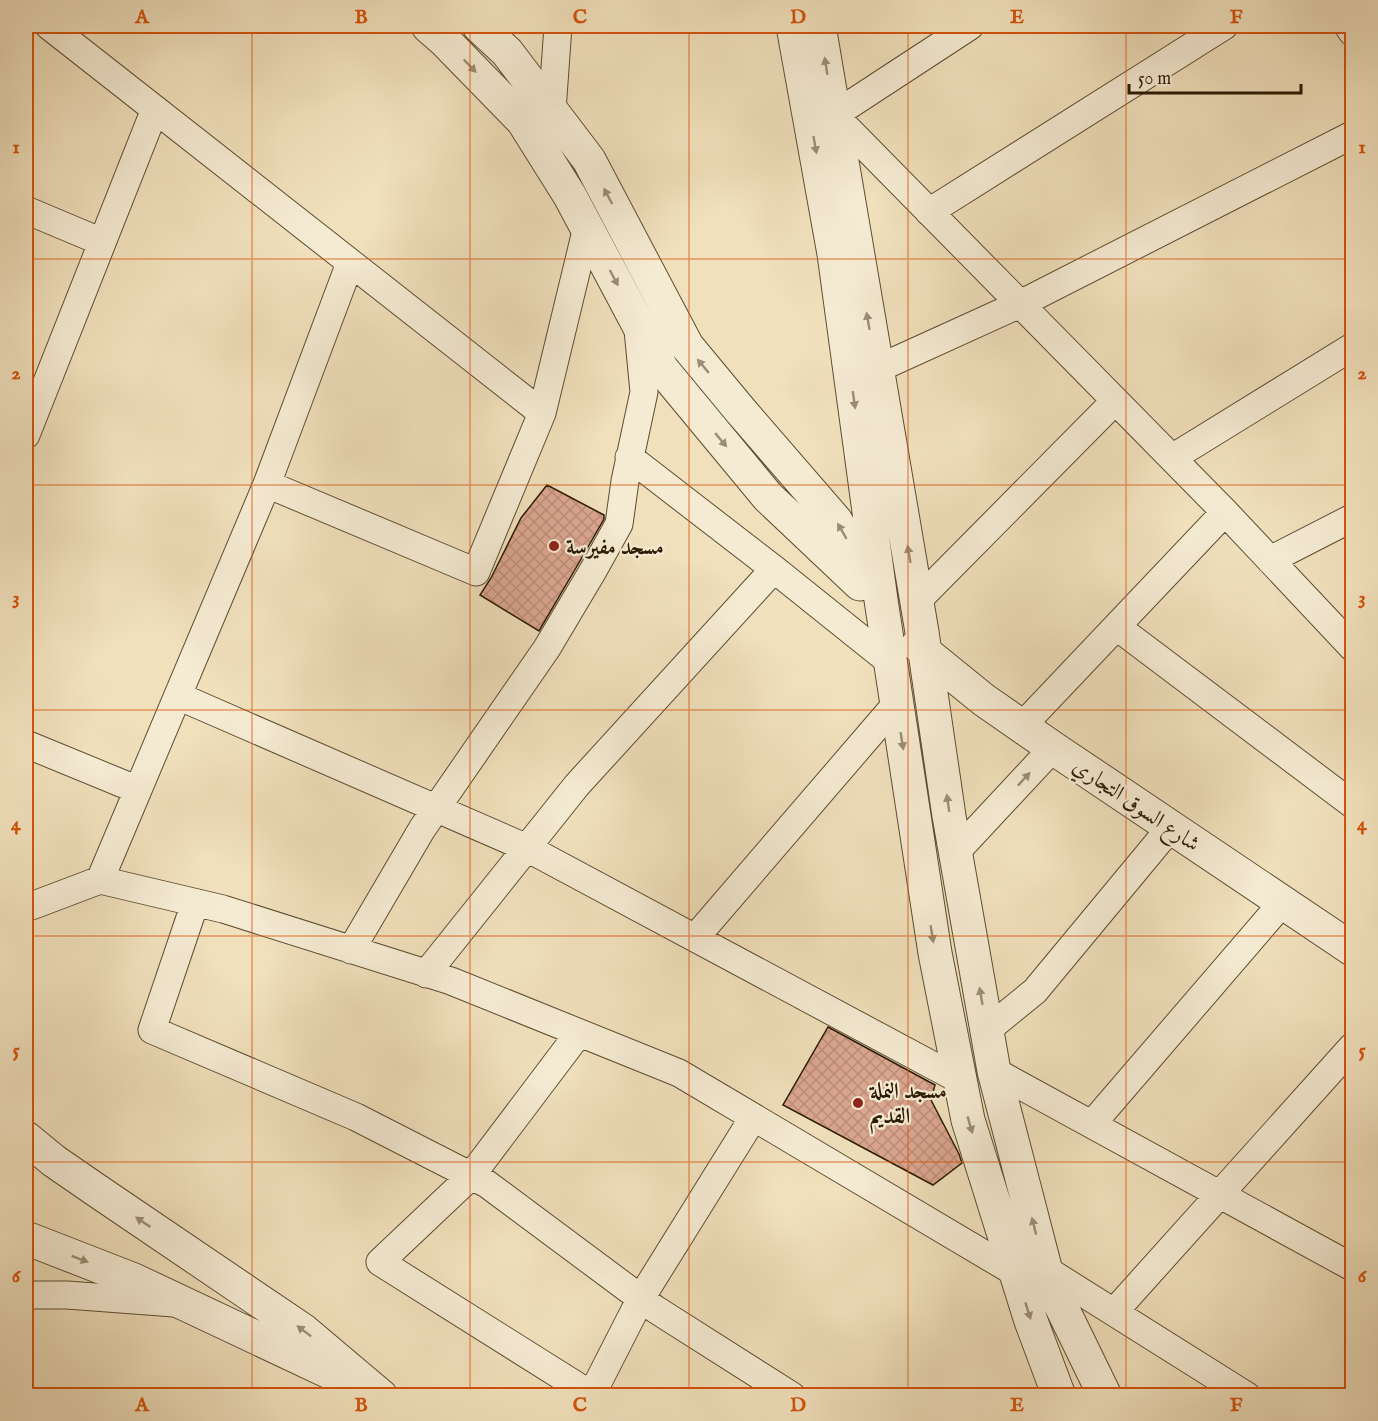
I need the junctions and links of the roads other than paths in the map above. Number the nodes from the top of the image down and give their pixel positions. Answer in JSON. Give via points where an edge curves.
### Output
{"nodes":[{"id":1,"x":49,"y":26,"type":"edge"},
{"id":2,"x":428,"y":26,"type":"edge"},
{"id":3,"x":478,"y":26,"type":"edge"},
{"id":4,"x":558,"y":26,"type":"edge"},
{"id":5,"x":793,"y":26,"type":"edge"},
{"id":6,"x":819,"y":26,"type":"edge"},
{"id":7,"x":970,"y":26,"type":"edge"},
{"id":8,"x":1224,"y":26,"type":"edge"},
{"id":9,"x":1348,"y":26,"type":"edge"},
{"id":10,"x":1353,"y":32,"type":"edge"},
{"id":11,"x":155,"y":109,"type":"junction"},
{"id":12,"x":552,"y":111,"type":"junction"},
{"id":13,"x":834,"y":115,"type":"junction"},
{"id":14,"x":1353,"y":135,"type":"edge"},
{"id":15,"x":26,"y":210,"type":"edge"},
{"id":16,"x":929,"y":212,"type":"junction"},
{"id":17,"x":587,"y":227,"type":"junction"},
{"id":18,"x":102,"y":242,"type":"junction"},
{"id":19,"x":350,"y":263,"type":"junction"},
{"id":20,"x":1020,"y":304,"type":"junction"},
{"id":21,"x":637,"y":321,"type":"junction"},
{"id":22,"x":1353,"y":347,"type":"edge"},
{"id":23,"x":877,"y":369,"type":"junction"},
{"id":24,"x":1115,"y":401,"type":"junction"},
{"id":25,"x":542,"y":413,"type":"junction"},
{"id":26,"x":26,"y":432,"type":"edge"},
{"id":27,"x":629,"y":457,"type":"junction"},
{"id":28,"x":1172,"y":458,"type":"junction"},
{"id":29,"x":267,"y":484,"type":"junction"},
{"id":30,"x":1225,"y":512,"type":"junction"},
{"id":31,"x":1353,"y":518,"type":"edge"},
{"id":32,"x":1270,"y":560,"type":"junction"},
{"id":33,"x":774,"y":569,"type":"junction"},
{"id":34,"x":881,"y":600,"type":"junction"},
{"id":35,"x":917,"y":601,"type":"junction"},
{"id":36,"x":1117,"y":627,"type":"junction"},
{"id":37,"x":1353,"y":647,"type":"edge"},
{"id":38,"x":926,"y":653,"type":"junction"},
{"id":39,"x":890,"y":662,"type":"junction"},
{"id":40,"x":178,"y":696,"type":"junction"},
{"id":41,"x":897,"y":703,"type":"junction"},
{"id":42,"x":1022,"y":726,"type":"junction"},
{"id":43,"x":26,"y":744,"type":"edge"},
{"id":44,"x":1053,"y":748,"type":"junction"},
{"id":45,"x":138,"y":789,"type":"junction"},
{"id":46,"x":1353,"y":804,"type":"edge"},
{"id":47,"x":436,"y":809,"type":"junction"},
{"id":48,"x":1171,"y":827,"type":"junction"},
{"id":49,"x":527,"y":848,"type":"junction"},
{"id":50,"x":956,"y":852,"type":"junction"},
{"id":51,"x":100,"y":880,"type":"junction"},
{"id":52,"x":1283,"y":902,"type":"junction"},
{"id":53,"x":195,"y":903,"type":"junction"},
{"id":54,"x":26,"y":908,"type":"edge"},
{"id":55,"x":695,"y":938,"type":"junction"},
{"id":56,"x":1353,"y":949,"type":"edge"},
{"id":57,"x":351,"y":950,"type":"junction"},
{"id":58,"x":426,"y":974,"type":"junction"},
{"id":59,"x":987,"y":1030,"type":"junction"},
{"id":60,"x":579,"y":1033,"type":"junction"},
{"id":61,"x":1353,"y":1047,"type":"edge"},
{"id":62,"x":994,"y":1071,"type":"junction"},
{"id":63,"x":960,"y":1080,"type":"junction"},
{"id":64,"x":753,"y":1118,"type":"junction"},
{"id":65,"x":1092,"y":1124,"type":"junction"},
{"id":66,"x":26,"y":1138,"type":"edge"},
{"id":67,"x":471,"y":1176,"type":"junction"},
{"id":68,"x":1220,"y":1194,"type":"junction"},
{"id":69,"x":26,"y":1238,"type":"edge"},
{"id":70,"x":1353,"y":1267,"type":"edge"},
{"id":71,"x":1030,"y":1271,"type":"junction"},
{"id":72,"x":26,"y":1295,"type":"edge"},
{"id":73,"x":641,"y":1298,"type":"junction"},
{"id":74,"x":184,"y":1304,"type":"junction"},
{"id":75,"x":1114,"y":1312,"type":"junction"},
{"id":76,"x":381,"y":1395,"type":"edge"},
{"id":77,"x":592,"y":1395,"type":"edge"},
{"id":78,"x":792,"y":1395,"type":"edge"},
{"id":79,"x":1059,"y":1395,"type":"edge"},
{"id":80,"x":1106,"y":1395,"type":"edge"},
{"id":81,"x":1247,"y":1395,"type":"edge"}],
"edges":[{"from":1,"to":11,"type":"street"},
{"from":2,"to":17,"type":"street","one_way":true,"via":[[523,121]]},
{"from":3,"to":12,"type":"street","via":[[507,52]]},
{"from":4,"to":12,"type":"street"},
{"from":5,"to":34,"type":"street","one_way":true,"via":[[834,254]]},
{"from":13,"to":6,"type":"street","one_way":true},
{"from":7,"to":13,"type":"street"},
{"from":8,"to":16,"type":"street"},
{"from":9,"to":10,"type":"street"},
{"from":11,"to":18,"type":"street"},
{"from":11,"to":19,"type":"street"},
{"from":34,"to":12,"type":"street","one_way":true,"via":[[836,522],[687,346],[589,160]]},
{"from":13,"to":16,"type":"street"},
{"from":23,"to":13,"type":"street","one_way":true},
{"from":14,"to":20,"type":"street"},
{"from":15,"to":18,"type":"street"},
{"from":16,"to":20,"type":"street"},
{"from":17,"to":21,"type":"street","one_way":true},
{"from":17,"to":25,"type":"street"},
{"from":18,"to":26,"type":"street"},
{"from":19,"to":25,"type":"street"},
{"from":19,"to":29,"type":"street"},
{"from":20,"to":23,"type":"street"},
{"from":20,"to":24,"type":"street"},
{"from":21,"to":27,"type":"street","via":[[644,392]]},
{"from":21,"to":34,"type":"street","one_way":true,"via":[[662,369],[768,497]]},
{"from":22,"to":28,"type":"street"},
{"from":35,"to":23,"type":"street","one_way":true},
{"from":24,"to":28,"type":"street"},
{"from":24,"to":35,"type":"street"},
{"from":25,"to":29,"type":"street","via":[[476,572]]},
{"from":27,"to":33,"type":"street"},
{"from":27,"to":47,"type":"street","via":[[619,524],[547,648]]},
{"from":28,"to":30,"type":"street"},
{"from":29,"to":40,"type":"street"},
{"from":30,"to":32,"type":"street"},
{"from":30,"to":36,"type":"street"},
{"from":31,"to":32,"type":"street"},
{"from":32,"to":37,"type":"street"},
{"from":33,"to":39,"type":"street"},
{"from":33,"to":49,"type":"street","via":[[577,785]]},
{"from":34,"to":35,"type":"street"},
{"from":34,"to":38,"type":"street","name":"شارع السوق التجاري"},
{"from":34,"to":39,"type":"street"},
{"from":35,"to":38,"type":"street"},
{"from":36,"to":42,"type":"street"},
{"from":36,"to":46,"type":"street"},
{"from":38,"to":42,"type":"street","name":"شارع السوق التجاري"},
{"from":50,"to":38,"type":"street","one_way":true},
{"from":39,"to":41,"type":"street"},
{"from":40,"to":45,"type":"street"},
{"from":40,"to":47,"type":"street"},
{"from":41,"to":55,"type":"street"},
{"from":41,"to":63,"type":"street","one_way":true,"via":[[934,953]]},
{"from":42,"to":44,"type":"street","name":"شارع السوق التجاري"},
{"from":43,"to":45,"type":"street"},
{"from":44,"to":48,"type":"street","name":"شارع السوق التجاري"},
{"from":50,"to":44,"type":"street","one_way":true},
{"from":45,"to":51,"type":"street"},
{"from":47,"to":49,"type":"street"},
{"from":47,"to":57,"type":"street"},
{"from":48,"to":52,"type":"street","name":"شارع السوق التجاري"},
{"from":48,"to":59,"type":"street","via":[[1035,991]]},
{"from":49,"to":55,"type":"street"},
{"from":49,"to":58,"type":"street"},
{"from":59,"to":50,"type":"street","one_way":true},
{"from":51,"to":53,"type":"street"},
{"from":51,"to":54,"type":"street"},
{"from":52,"to":56,"type":"street","name":"شارع السوق التجاري"},
{"from":52,"to":65,"type":"street"},
{"from":53,"to":57,"type":"street"},
{"from":53,"to":67,"type":"street","via":[[152,1030],[356,1117]]},
{"from":55,"to":63,"type":"street"},
{"from":57,"to":58,"type":"street"},
{"from":58,"to":60,"type":"street"},
{"from":59,"to":62,"type":"street"},
{"from":60,"to":64,"type":"street","via":[[678,1073]]},
{"from":60,"to":67,"type":"street"},
{"from":61,"to":68,"type":"street"},
{"from":62,"to":65,"type":"street"},
{"from":71,"to":62,"type":"street","one_way":true},
{"from":63,"to":71,"type":"street","one_way":true,"via":[[968,1120]]},
{"from":64,"to":71,"type":"street"},
{"from":64,"to":73,"type":"street"},
{"from":65,"to":68,"type":"street"},
{"from":76,"to":66,"type":"street","one_way":true,"via":[[304,1330],[54,1161]]},
{"from":67,"to":73,"type":"street"},
{"from":67,"to":77,"type":"street","via":[[380,1262]]},
{"from":68,"to":70,"type":"street"},
{"from":68,"to":75,"type":"street"},
{"from":69,"to":74,"type":"street","one_way":true},
{"from":71,"to":75,"type":"street"},
{"from":71,"to":79,"type":"street","one_way":true,"via":[[1031,1321]]},
{"from":71,"to":80,"type":"street","via":[[1048,1279]]},
{"from":72,"to":74,"type":"street","via":[[67,1294]]},
{"from":73,"to":77,"type":"street"},
{"from":73,"to":78,"type":"street"},
{"from":74,"to":76,"type":"street"},
{"from":75,"to":81,"type":"street"}]}
